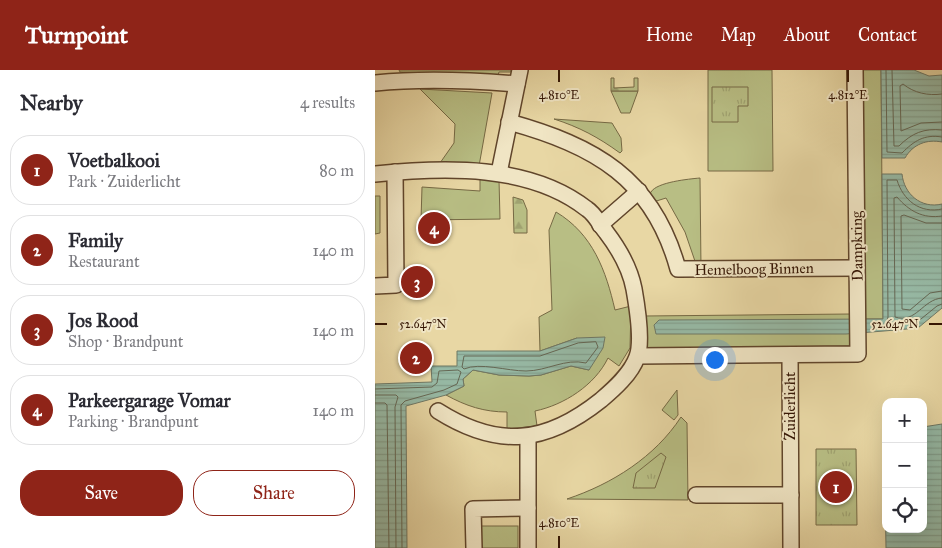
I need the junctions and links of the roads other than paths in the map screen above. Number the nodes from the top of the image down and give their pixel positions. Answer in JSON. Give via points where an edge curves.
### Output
{"nodes":[{"id":1,"x":855,"y":70,"type":"edge"},
{"id":2,"x":518,"y":77,"type":"edge"},
{"id":3,"x":375,"y":83,"type":"edge"},
{"id":4,"x":509,"y":122,"type":"junction"},
{"id":5,"x":395,"y":172,"type":"junction"},
{"id":6,"x":499,"y":173,"type":"junction"},
{"id":7,"x":375,"y":174,"type":"edge"},
{"id":8,"x":639,"y":191,"type":"junction"},
{"id":9,"x":600,"y":225,"type":"junction"},
{"id":10,"x":857,"y":268,"type":"junction"},
{"id":11,"x":375,"y":286,"type":"edge"},
{"id":12,"x":790,"y":355,"type":"junction"},
{"id":13,"x":638,"y":356,"type":"junction"},
{"id":14,"x":437,"y":411,"type":"dead end"},
{"id":15,"x":528,"y":437,"type":"junction"},
{"id":16,"x":696,"y":495,"type":"dead end"},
{"id":17,"x":791,"y":495,"type":"junction"},
{"id":18,"x":528,"y":508,"type":"junction"},
{"id":19,"x":473,"y":548,"type":"edge"},
{"id":20,"x":528,"y":548,"type":"edge"},
{"id":21,"x":791,"y":548,"type":"edge"}],
"edges":[{"from":1,"to":10,"type":"street","name":"Dampkring"},
{"from":2,"to":3,"type":"street"},
{"from":2,"to":4,"type":"street"},
{"from":4,"to":6,"type":"street"},
{"from":4,"to":8,"type":"street","name":"Hemelboog Binnen","via":[[575,144],[631,180]]},
{"from":5,"to":6,"type":"street"},
{"from":5,"to":7,"type":"street"},
{"from":5,"to":11,"type":"street","via":[[396,285]]},
{"from":6,"to":9,"type":"street","via":[[547,186],[588,209]]},
{"from":8,"to":9,"type":"street"},
{"from":8,"to":10,"type":"street","name":"Hemelboog Binnen","via":[[660,226],[678,269]]},
{"from":9,"to":13,"type":"street","via":[[619,248],[632,280],[638,314]]},
{"from":10,"to":12,"type":"street","name":"Dampkring","via":[[858,354]]},
{"from":12,"to":13,"type":"street","name":"Zuiderlicht"},
{"from":12,"to":17,"type":"street","name":"Zuiderlicht"},
{"from":13,"to":15,"type":"street","via":[[610,393],[581,416],[561,427]]},
{"from":14,"to":15,"type":"street","via":[[485,433]]},
{"from":15,"to":18,"type":"street"},
{"from":16,"to":17,"type":"street"},
{"from":17,"to":21,"type":"street","name":"Zuiderlicht"},
{"from":18,"to":19,"type":"street","via":[[473,509]]},
{"from":18,"to":20,"type":"street"}]}
